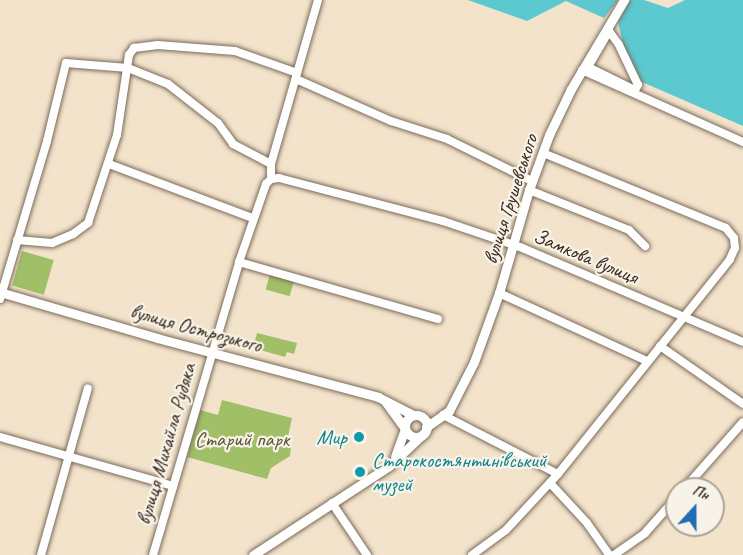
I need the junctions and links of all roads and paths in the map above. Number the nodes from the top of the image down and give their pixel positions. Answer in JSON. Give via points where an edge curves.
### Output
{"nodes":[{"id":1,"x":318,"y":0,"type":"edge"},
{"id":2,"x":624,"y":0,"type":"edge"},
{"id":3,"x":128,"y":68,"type":"junction"},
{"id":4,"x":582,"y":70,"type":"junction"},
{"id":5,"x":297,"y":76,"type":"junction"},
{"id":6,"x":635,"y":90,"type":"joint"},
{"id":7,"x":743,"y":142,"type":"edge"},
{"id":8,"x":543,"y":153,"type":"junction"},
{"id":9,"x":109,"y":164,"type":"junction"},
{"id":10,"x":271,"y":164,"type":"junction"},
{"id":11,"x":271,"y":179,"type":"junction"},
{"id":12,"x":530,"y":185,"type":"junction"},
{"id":13,"x":253,"y":218,"type":"junction"},
{"id":14,"x":17,"y":240,"type":"junction"},
{"id":15,"x":511,"y":244,"type":"junction"},
{"id":16,"x":645,"y":246,"type":"dead end"},
{"id":17,"x":239,"y":261,"type":"junction"},
{"id":18,"x":499,"y":293,"type":"junction"},
{"id":19,"x":1,"y":294,"type":"edge"},
{"id":20,"x":683,"y":317,"type":"junction"},
{"id":21,"x":438,"y":319,"type":"dead end"},
{"id":22,"x":743,"y":342,"type":"edge"},
{"id":23,"x":660,"y":346,"type":"junction"},
{"id":24,"x":212,"y":351,"type":"junction"},
{"id":25,"x":647,"y":361,"type":"junction"},
{"id":26,"x":88,"y":388,"type":"dead end"},
{"id":27,"x":384,"y":399,"type":"junction"},
{"id":28,"x":743,"y":404,"type":"edge"},
{"id":29,"x":415,"y":415,"type":"junction"},
{"id":30,"x":443,"y":415,"type":"junction"},
{"id":31,"x":743,"y":422,"type":"edge"},
{"id":32,"x":405,"y":429,"type":"junction"},
{"id":33,"x":425,"y":430,"type":"junction"},
{"id":34,"x":0,"y":437,"type":"edge"},
{"id":35,"x":69,"y":457,"type":"junction"},
{"id":36,"x":389,"y":466,"type":"junction"},
{"id":37,"x":558,"y":474,"type":"junction"},
{"id":38,"x":695,"y":477,"type":"edge"},
{"id":39,"x":550,"y":483,"type":"junction"},
{"id":40,"x":173,"y":486,"type":"junction"},
{"id":41,"x":332,"y":503,"type":"junction"},
{"id":42,"x":665,"y":510,"type":"edge"},
{"id":43,"x":41,"y":555,"type":"edge"},
{"id":44,"x":153,"y":555,"type":"edge"},
{"id":45,"x":253,"y":555,"type":"edge"},
{"id":46,"x":367,"y":555,"type":"edge"},
{"id":47,"x":472,"y":555,"type":"edge"},
{"id":48,"x":609,"y":555,"type":"edge"},
{"id":49,"x":614,"y":555,"type":"edge"}],
"edges":[{"from":1,"to":5,"type":"street","name":"вулиця Михайла Рудяка"},
{"from":2,"to":4,"type":"main road","name":"вулиця Грушевського"},
{"from":3,"to":5,"type":"street","via":[[134,48],[158,45],[235,51]]},
{"from":3,"to":9,"type":"street"},
{"from":3,"to":10,"type":"street","via":[[168,84],[218,123],[233,144]]},
{"from":3,"to":14,"type":"street","via":[[66,63]]},
{"from":4,"to":7,"type":"street"},
{"from":4,"to":8,"type":"main road","name":"вулиця Грушевського"},
{"from":5,"to":10,"type":"street","name":"вулиця Михайла Рудяка"},
{"from":5,"to":12,"type":"street","via":[[361,109],[447,139]]},
{"from":6,"to":6,"type":"street","via":[[638,85],[609,31],[588,67]]},
{"from":8,"to":12,"type":"main road","name":"вулиця Грушевського"},
{"from":8,"to":20,"type":"street","via":[[726,228],[734,238],[730,259]]},
{"from":9,"to":13,"type":"street"},
{"from":9,"to":14,"type":"street","via":[[88,223],[52,243]]},
{"from":10,"to":11,"type":"street","name":"вулиця Михайла Рудяка"},
{"from":11,"to":13,"type":"street","name":"вулиця Михайла Рудяка"},
{"from":11,"to":15,"type":"street","name":"Замкова вулиця","via":[[443,221]]},
{"from":12,"to":15,"type":"main road","name":"вулиця Грушевського"},
{"from":12,"to":16,"type":"street","via":[[629,230]]},
{"from":13,"to":17,"type":"street","name":"вулиця Михайла Рудяка"},
{"from":14,"to":19,"type":"street"},
{"from":15,"to":18,"type":"main road","name":"вулиця Грушевського"},
{"from":15,"to":20,"type":"street","name":"Замкова вулиця"},
{"from":17,"to":21,"type":"street"},
{"from":17,"to":24,"type":"street","name":"вулиця Михайла Рудяка"},
{"from":18,"to":25,"type":"street"},
{"from":18,"to":30,"type":"main road","name":"вулиця Грушевського","via":[[459,396]]},
{"from":19,"to":24,"type":"main road","name":"вулиця Острозького"},
{"from":20,"to":22,"type":"street","name":"Замкова вулиця"},
{"from":20,"to":23,"type":"street"},
{"from":23,"to":25,"type":"street"},
{"from":23,"to":28,"type":"street"},
{"from":24,"to":27,"type":"main road","name":"вулиця Острозького"},
{"from":24,"to":40,"type":"street","name":"вулиця Михайла Рудяка"},
{"from":25,"to":37,"type":"street"},
{"from":26,"to":35,"type":"street"},
{"from":27,"to":29,"type":"main road","name":"вулиця Острозького"},
{"from":27,"to":32,"type":"main road"},
{"from":29,"to":30,"type":"main road"},
{"from":29,"to":32,"type":"main road","via":[[407,419]]},
{"from":29,"to":33,"type":"main road","via":[[423,418]]},
{"from":30,"to":33,"type":"main road","name":"вулиця Грушевського"},
{"from":30,"to":37,"type":"street"},
{"from":31,"to":38,"type":"street"},
{"from":32,"to":33,"type":"main road","via":[[412,436]]},
{"from":32,"to":36,"type":"main road"},
{"from":33,"to":36,"type":"main road","name":"вулиця Грушевського"},
{"from":34,"to":35,"type":"street"},
{"from":35,"to":40,"type":"street"},
{"from":35,"to":43,"type":"street"},
{"from":36,"to":41,"type":"main road","name":"вулиця Грушевського"},
{"from":37,"to":39,"type":"street"},
{"from":39,"to":47,"type":"street","via":[[506,530]]},
{"from":39,"to":48,"type":"street","via":[[587,523]]},
{"from":40,"to":44,"type":"street","name":"вулиця Михайла Рудяка"},
{"from":41,"to":45,"type":"main road","name":"вулиця Грушевського"},
{"from":41,"to":46,"type":"street"},
{"from":42,"to":49,"type":"street","via":[[645,533]]}]}
